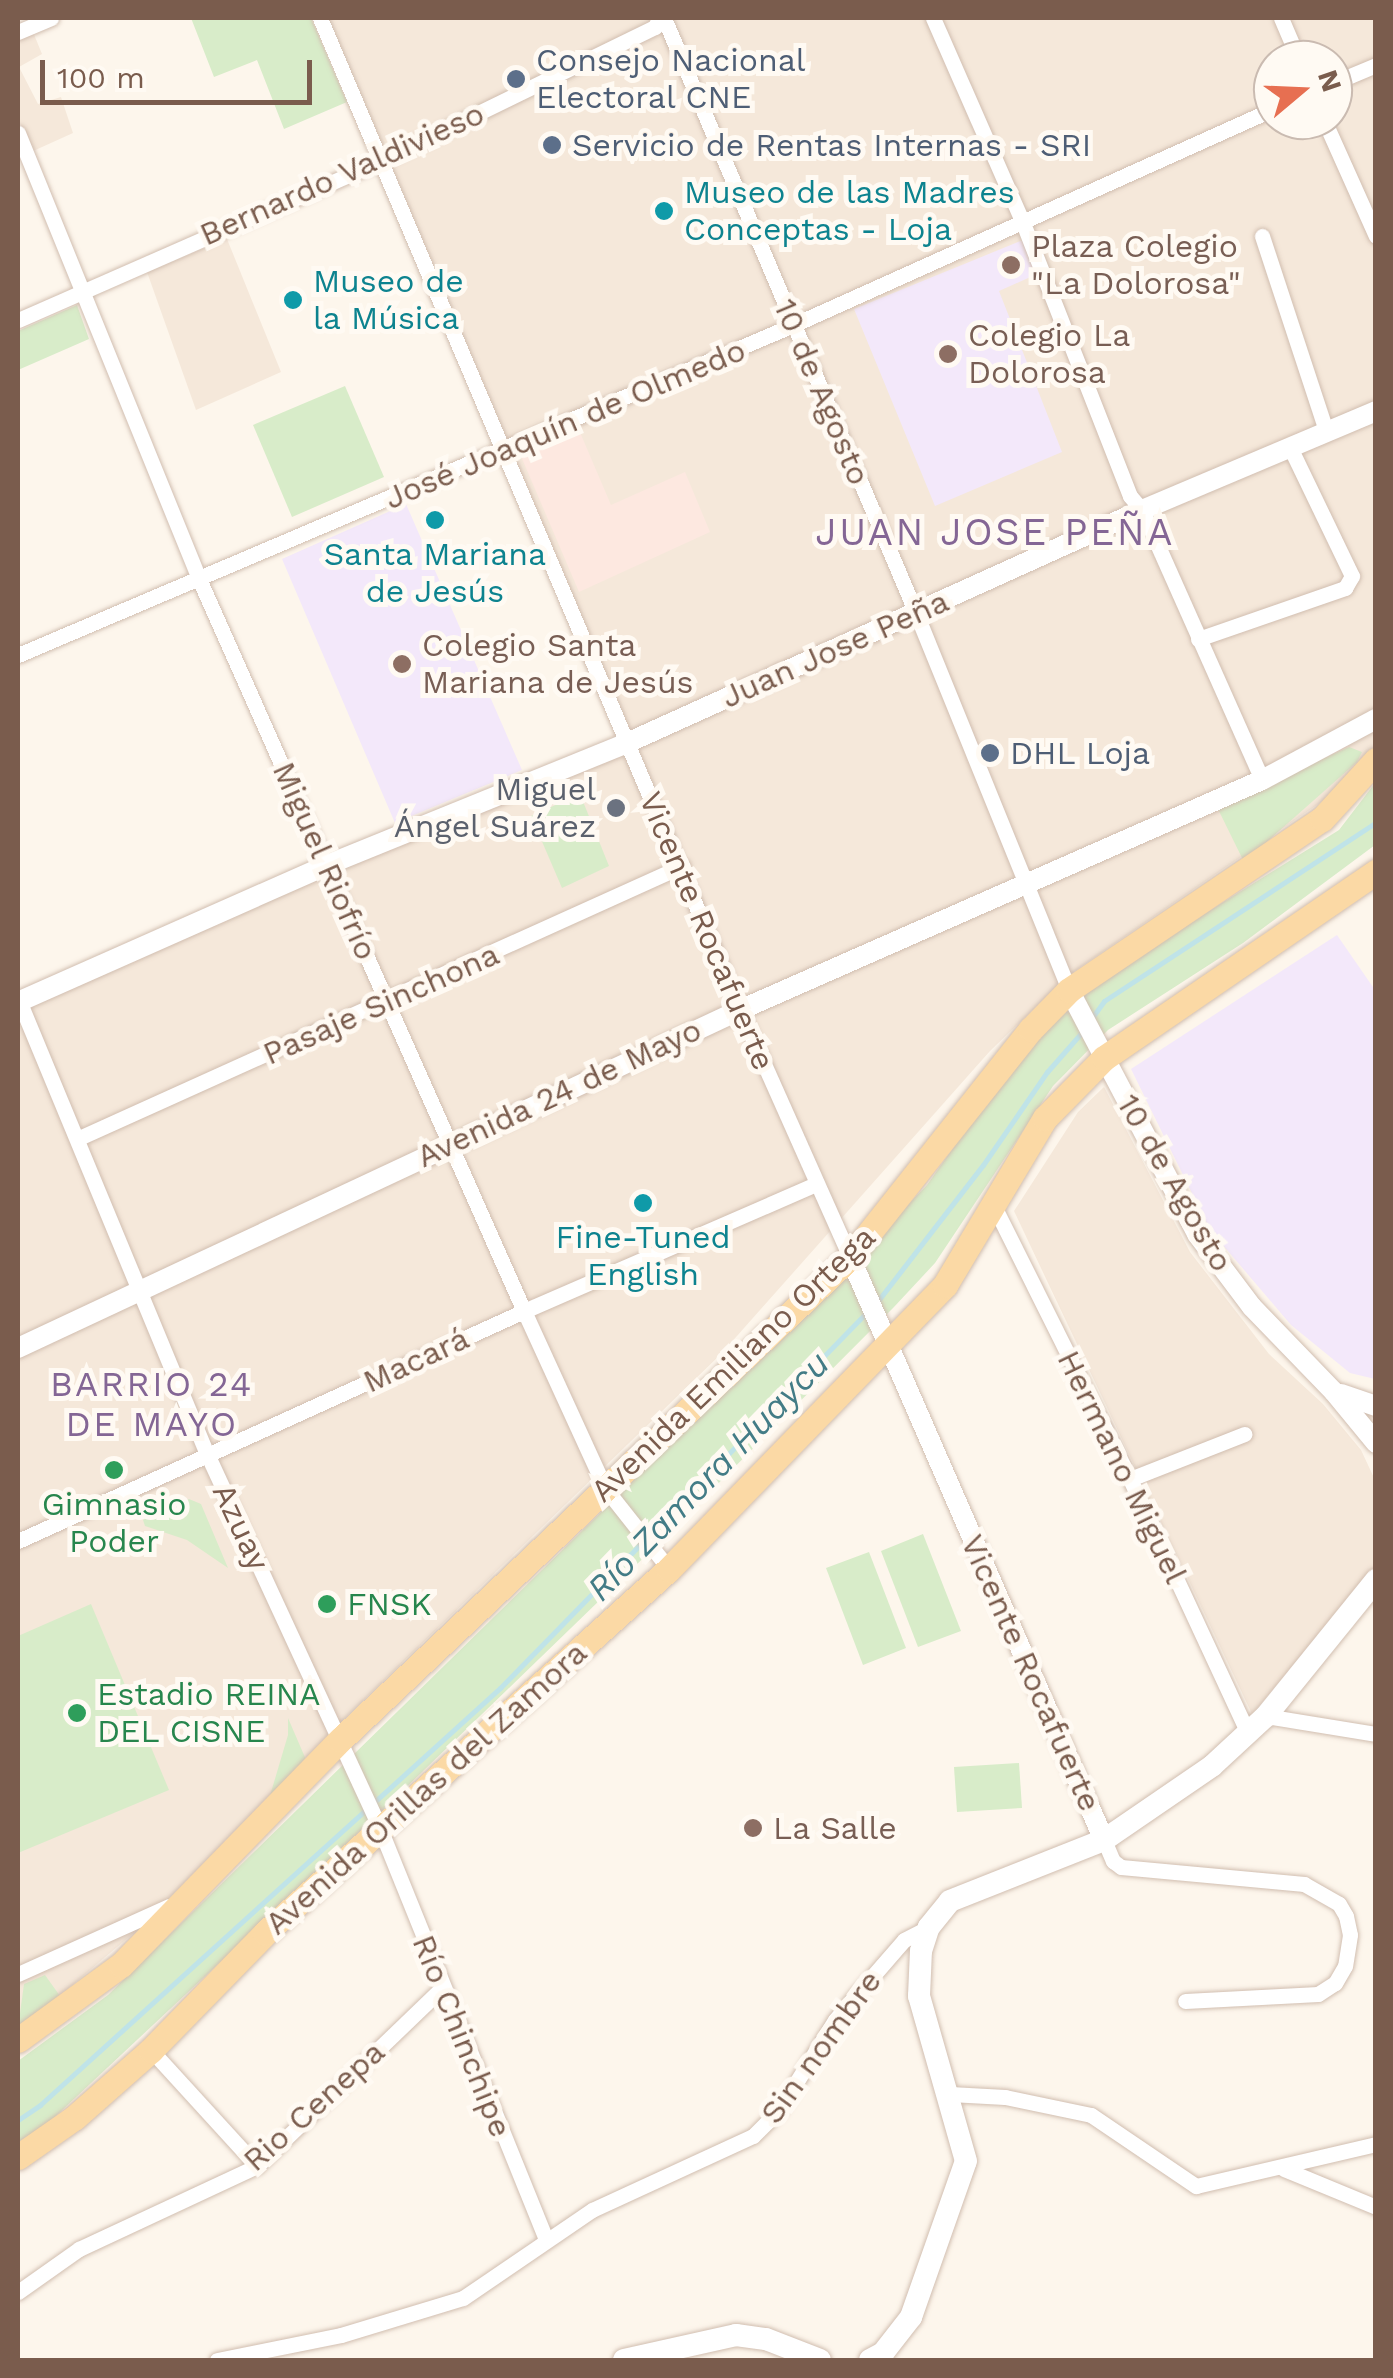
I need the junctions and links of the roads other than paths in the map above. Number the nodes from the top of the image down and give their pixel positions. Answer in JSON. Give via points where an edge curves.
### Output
{"nodes":[{"id":1,"x":52,"y":18,"type":"edge"},
{"id":2,"x":320,"y":18,"type":"edge"},
{"id":3,"x":661,"y":18,"type":"edge"},
{"id":4,"x":933,"y":18,"type":"edge"},
{"id":5,"x":18,"y":32,"type":"edge"},
{"id":6,"x":1253,"y":119,"type":"edge"},
{"id":7,"x":18,"y":133,"type":"edge"},
{"id":8,"x":1333,"y":140,"type":"edge"},
{"id":9,"x":382,"y":160,"type":"junction"},
{"id":10,"x":1023,"y":223,"type":"junction"},
{"id":11,"x":1262,"y":236,"type":"dead end"},
{"id":12,"x":1376,"y":236,"type":"edge"},
{"id":13,"x":82,"y":290,"type":"junction"},
{"id":14,"x":18,"y":320,"type":"edge"},
{"id":15,"x":793,"y":325,"type":"junction"},
{"id":16,"x":1376,"y":411,"type":"edge"},
{"id":17,"x":1326,"y":432,"type":"junction"},
{"id":18,"x":506,"y":448,"type":"junction"},
{"id":19,"x":1290,"y":449,"type":"junction"},
{"id":20,"x":1142,"y":510,"type":"junction"},
{"id":21,"x":200,"y":581,"type":"junction"},
{"id":22,"x":916,"y":613,"type":"junction"},
{"id":23,"x":1198,"y":638,"type":"junction"},
{"id":24,"x":18,"y":655,"type":"edge"},
{"id":25,"x":1376,"y":719,"type":"edge"},
{"id":26,"x":627,"y":743,"type":"junction"},
{"id":27,"x":1376,"y":760,"type":"edge"},
{"id":28,"x":1262,"y":780,"type":"junction"},
{"id":29,"x":327,"y":865,"type":"junction"},
{"id":30,"x":682,"y":866,"type":"junction"},
{"id":31,"x":1376,"y":872,"type":"edge"},
{"id":32,"x":1024,"y":887,"type":"junction"},
{"id":33,"x":1069,"y":990,"type":"junction"},
{"id":34,"x":18,"y":1001,"type":"edge"},
{"id":35,"x":388,"y":1003,"type":"junction"},
{"id":36,"x":740,"y":1010,"type":"junction"},
{"id":37,"x":1104,"y":1058,"type":"junction"},
{"id":38,"x":79,"y":1138,"type":"junction"},
{"id":39,"x":449,"y":1144,"type":"junction"},
{"id":40,"x":816,"y":1184,"type":"junction"},
{"id":41,"x":992,"y":1202,"type":"junction"},
{"id":42,"x":850,"y":1257,"type":"junction"},
{"id":43,"x":139,"y":1288,"type":"junction"},
{"id":44,"x":524,"y":1310,"type":"junction"},
{"id":45,"x":886,"y":1346,"type":"junction"},
{"id":46,"x":18,"y":1348,"type":"edge"},
{"id":47,"x":1334,"y":1392,"type":"junction"},
{"id":48,"x":1376,"y":1406,"type":"edge"},
{"id":49,"x":1244,"y":1434,"type":"dead end"},
{"id":50,"x":1376,"y":1443,"type":"edge"},
{"id":51,"x":208,"y":1456,"type":"junction"},
{"id":52,"x":1130,"y":1480,"type":"junction"},
{"id":53,"x":610,"y":1494,"type":"junction"},
{"id":54,"x":18,"y":1541,"type":"edge"},
{"id":55,"x":665,"y":1563,"type":"junction"},
{"id":56,"x":1376,"y":1580,"type":"edge"},
{"id":57,"x":1266,"y":1716,"type":"junction"},
{"id":58,"x":1248,"y":1733,"type":"junction"},
{"id":59,"x":1376,"y":1734,"type":"edge"},
{"id":60,"x":343,"y":1746,"type":"junction"},
{"id":61,"x":376,"y":1822,"type":"junction"},
{"id":62,"x":1104,"y":1840,"type":"junction"},
{"id":63,"x":182,"y":1901,"type":"junction"},
{"id":64,"x":929,"y":1926,"type":"junction"},
{"id":65,"x":18,"y":1974,"type":"edge"},
{"id":66,"x":441,"y":1988,"type":"junction"},
{"id":67,"x":1185,"y":2001,"type":"dead end"},
{"id":68,"x":18,"y":2040,"type":"edge"},
{"id":69,"x":151,"y":2050,"type":"junction"},
{"id":70,"x":950,"y":2094,"type":"junction"},
{"id":71,"x":1376,"y":2144,"type":"edge"},
{"id":72,"x":18,"y":2157,"type":"edge"},
{"id":73,"x":256,"y":2166,"type":"junction"},
{"id":74,"x":1284,"y":2169,"type":"junction"},
{"id":75,"x":1376,"y":2208,"type":"edge"},
{"id":76,"x":546,"y":2240,"type":"junction"},
{"id":77,"x":18,"y":2292,"type":"edge"},
{"id":78,"x":217,"y":2360,"type":"edge"},
{"id":79,"x":624,"y":2360,"type":"edge"},
{"id":80,"x":820,"y":2360,"type":"edge"},
{"id":81,"x":870,"y":2360,"type":"edge"}],
"edges":[{"from":1,"to":5,"type":"street"},
{"from":2,"to":9,"type":"street","name":"Vicente Rocafuerte"},
{"from":3,"to":9,"type":"street","name":"Bernardo Valdivieso"},
{"from":3,"to":15,"type":"street","name":"10 de Agosto"},
{"from":4,"to":10,"type":"street"},
{"from":6,"to":10,"type":"street","name":"José Joaquín de Olmedo"},
{"from":7,"to":13,"type":"street","name":"Miguel Riofrío"},
{"from":8,"to":12,"type":"street"},
{"from":9,"to":13,"type":"street","name":"Bernardo Valdivieso"},
{"from":9,"to":18,"type":"street","name":"Vicente Rocafuerte"},
{"from":10,"to":15,"type":"street","name":"José Joaquín de Olmedo"},
{"from":10,"to":20,"type":"street","via":[[1130,496]]},
{"from":11,"to":17,"type":"street"},
{"from":13,"to":14,"type":"street","name":"Bernardo Valdivieso"},
{"from":13,"to":21,"type":"street","name":"Miguel Riofrío"},
{"from":15,"to":18,"type":"street","name":"José Joaquín de Olmedo"},
{"from":15,"to":22,"type":"street","name":"10 de Agosto"},
{"from":16,"to":17,"type":"street","name":"Juan Jose Peña"},
{"from":17,"to":19,"type":"street","name":"Juan Jose Peña"},
{"from":18,"to":21,"type":"street","name":"José Joaquín de Olmedo"},
{"from":18,"to":26,"type":"street","name":"Vicente Rocafuerte"},
{"from":19,"to":20,"type":"street","name":"Juan Jose Peña"},
{"from":19,"to":23,"type":"street","via":[[1352,576],[1346,588]]},
{"from":20,"to":22,"type":"street","name":"Juan Jose Peña"},
{"from":20,"to":23,"type":"street"},
{"from":21,"to":24,"type":"street","name":"José Joaquín de Olmedo"},
{"from":21,"to":29,"type":"street","name":"Miguel Riofrío"},
{"from":22,"to":26,"type":"street","name":"Juan Jose Peña"},
{"from":22,"to":32,"type":"street","name":"10 de Agosto"},
{"from":23,"to":28,"type":"street"},
{"from":25,"to":28,"type":"street","name":"Avenida 24 de Mayo"},
{"from":26,"to":29,"type":"street","name":"Juan Jose Peña"},
{"from":26,"to":30,"type":"street","name":"Vicente Rocafuerte"},
{"from":27,"to":33,"type":"main road","name":"Avenida Emiliano Ortega","via":[[1322,819]]},
{"from":28,"to":32,"type":"street","name":"Avenida 24 de Mayo"},
{"from":29,"to":34,"type":"street","name":"Juan Jose Peña"},
{"from":29,"to":35,"type":"street","name":"Miguel Riofrío"},
{"from":30,"to":35,"type":"street","name":"Pasaje Sinchona"},
{"from":30,"to":36,"type":"street","name":"Vicente Rocafuerte"},
{"from":31,"to":37,"type":"main road","name":"Avenida Orillas del Zamora"},
{"from":32,"to":33,"type":"street","name":"10 de Agosto"},
{"from":32,"to":36,"type":"street","name":"Avenida 24 de Mayo"},
{"from":33,"to":37,"type":"street","name":"10 de Agosto"},
{"from":33,"to":42,"type":"main road","name":"Avenida Emiliano Ortega"},
{"from":34,"to":38,"type":"street","name":"Azuay"},
{"from":35,"to":38,"type":"street","name":"Pasaje Sinchona"},
{"from":35,"to":39,"type":"street","name":"Miguel Riofrío"},
{"from":36,"to":39,"type":"street","name":"Avenida 24 de Mayo"},
{"from":36,"to":40,"type":"street","name":"Vicente Rocafuerte"},
{"from":37,"to":41,"type":"main road","name":"Avenida Orillas del Zamora","via":[[1044,1118]]},
{"from":37,"to":47,"type":"street","name":"10 de Agosto","via":[[1196,1234],[1252,1307]]},
{"from":38,"to":43,"type":"street","name":"Azuay"},
{"from":39,"to":43,"type":"street","name":"Avenida 24 de Mayo"},
{"from":39,"to":44,"type":"street","name":"Miguel Riofrío"},
{"from":40,"to":42,"type":"street","name":"Vicente Rocafuerte"},
{"from":40,"to":44,"type":"street","name":"Macará"},
{"from":41,"to":45,"type":"main road","name":"Avenida Orillas del Zamora","via":[[944,1285]]},
{"from":41,"to":52,"type":"street","name":"Hermano Miguel"},
{"from":42,"to":45,"type":"street","name":"Vicente Rocafuerte"},
{"from":42,"to":53,"type":"main road","name":"Avenida Emiliano Ortega"},
{"from":43,"to":46,"type":"street","name":"Avenida 24 de Mayo"},
{"from":43,"to":51,"type":"street","name":"Azuay"},
{"from":44,"to":51,"type":"street","name":"Macará"},
{"from":44,"to":53,"type":"street","name":"Miguel Riofrío"},
{"from":45,"to":55,"type":"main road","name":"Avenida Orillas del Zamora"},
{"from":45,"to":62,"type":"street","name":"Vicente Rocafuerte"},
{"from":47,"to":48,"type":"street","name":"10 de Agosto"},
{"from":47,"to":50,"type":"street","name":"10 de Agosto"},
{"from":49,"to":52,"type":"street"},
{"from":51,"to":54,"type":"street","name":"Macará"},
{"from":51,"to":60,"type":"street","name":"Azuay"},
{"from":52,"to":58,"type":"street","name":"Hermano Miguel"},
{"from":53,"to":55,"type":"street","name":"Miguel Riofrío"},
{"from":53,"to":60,"type":"main road","name":"Avenida Emiliano Ortega"},
{"from":55,"to":61,"type":"main road","name":"Avenida Orillas del Zamora"},
{"from":56,"to":57,"type":"main road"},
{"from":57,"to":58,"type":"main road"},
{"from":57,"to":59,"type":"street"},
{"from":58,"to":62,"type":"main road","via":[[1212,1766]]},
{"from":60,"to":61,"type":"street","name":"Azuay"},
{"from":60,"to":63,"type":"main road","name":"Avenida Emiliano Ortega"},
{"from":61,"to":66,"type":"street","name":"Río Chinchipe"},
{"from":61,"to":69,"type":"main road","name":"Avenida Orillas del Zamora"},
{"from":62,"to":64,"type":"main road","via":[[950,1901]]},
{"from":62,"to":67,"type":"street","via":[[1121,1867],[1304,1884],[1339,1904],[1346,1916],[1346,1966],[1318,1994]]},
{"from":63,"to":65,"type":"street","name":"Avenida Emiliano Ortega"},
{"from":63,"to":68,"type":"main road","name":"Avenida Emiliano Ortega","via":[[120,1965]]},
{"from":64,"to":70,"type":"main road","via":[[919,1996]]},
{"from":64,"to":76,"type":"street","name":"Sin nombre","via":[[904,1940],[835,2020],[766,2126],[592,2210]]},
{"from":66,"to":73,"type":"street","name":"Rio Cenepa"},
{"from":66,"to":76,"type":"street","name":"Río Chinchipe"},
{"from":69,"to":72,"type":"main road","name":"Avenida Orillas del Zamora"},
{"from":69,"to":73,"type":"street"},
{"from":70,"to":74,"type":"street","via":[[1005,2097],[1091,2115],[1188,2185]]},
{"from":70,"to":81,"type":"main road","via":[[966,2162],[911,2318],[884,2353]]},
{"from":71,"to":74,"type":"street"},
{"from":73,"to":77,"type":"street","name":"Rio Cenepa","via":[[79,2249]]},
{"from":74,"to":75,"type":"street"},
{"from":76,"to":78,"type":"street","name":"Sin nombre","via":[[464,2298],[341,2335]]},
{"from":79,"to":80,"type":"main road","via":[[736,2335]]}]}
